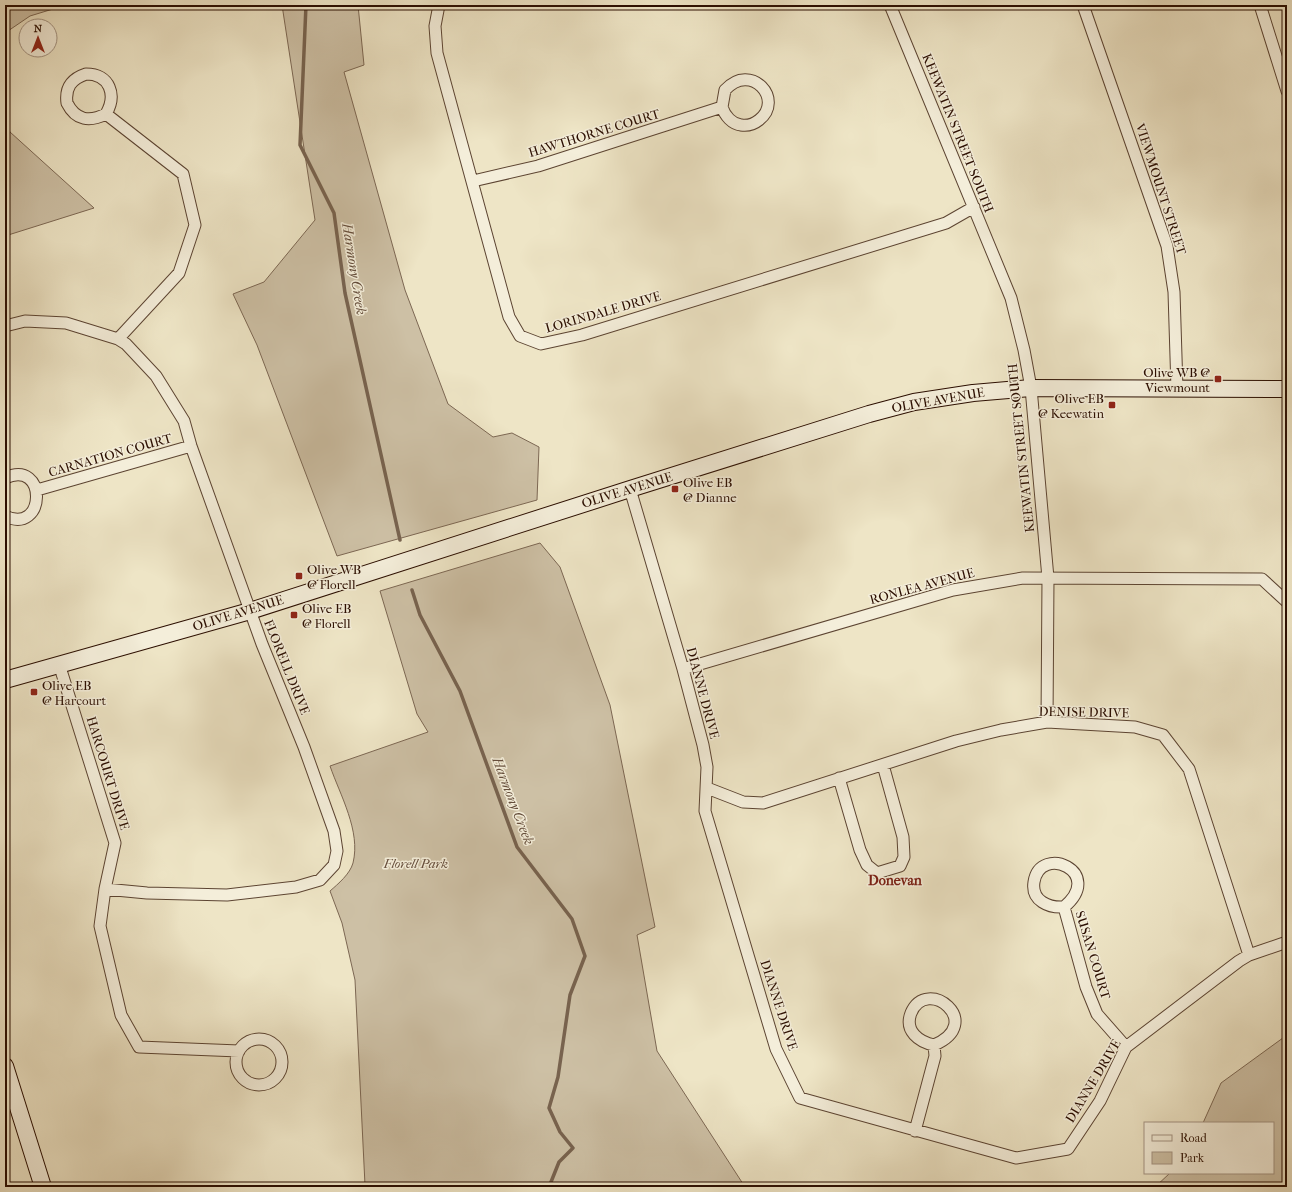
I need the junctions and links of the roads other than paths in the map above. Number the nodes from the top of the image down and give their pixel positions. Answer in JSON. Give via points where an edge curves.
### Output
{"nodes":[{"id":1,"x":439,"y":5,"type":"edge"},
{"id":2,"x":890,"y":5,"type":"edge"},
{"id":3,"x":1083,"y":5,"type":"edge"},
{"id":4,"x":1260,"y":5,"type":"edge"},
{"id":5,"x":1287,"y":91,"type":"edge"},
{"id":6,"x":722,"y":107,"type":"junction"},
{"id":7,"x":106,"y":114,"type":"junction"},
{"id":8,"x":472,"y":181,"type":"junction"},
{"id":9,"x":974,"y":207,"type":"junction"},
{"id":10,"x":5,"y":326,"type":"edge"},
{"id":11,"x":118,"y":339,"type":"junction"},
{"id":12,"x":1031,"y":388,"type":"junction"},
{"id":13,"x":1177,"y":389,"type":"junction"},
{"id":14,"x":1287,"y":389,"type":"edge"},
{"id":15,"x":191,"y":446,"type":"junction"},
{"id":16,"x":5,"y":478,"type":"edge"},
{"id":17,"x":630,"y":488,"type":"junction"},
{"id":18,"x":37,"y":490,"type":"junction"},
{"id":19,"x":5,"y":516,"type":"edge"},
{"id":20,"x":1048,"y":578,"type":"junction"},
{"id":21,"x":1287,"y":602,"type":"edge"},
{"id":22,"x":250,"y":611,"type":"junction"},
{"id":23,"x":59,"y":664,"type":"junction"},
{"id":24,"x":683,"y":669,"type":"junction"},
{"id":25,"x":5,"y":680,"type":"edge"},
{"id":26,"x":1048,"y":722,"type":"junction"},
{"id":27,"x":883,"y":765,"type":"junction"},
{"id":28,"x":839,"y":778,"type":"junction"},
{"id":29,"x":707,"y":788,"type":"junction"},
{"id":30,"x":105,"y":889,"type":"junction"},
{"id":31,"x":1064,"y":907,"type":"junction"},
{"id":32,"x":1287,"y":942,"type":"edge"},
{"id":33,"x":1249,"y":955,"type":"junction"},
{"id":34,"x":934,"y":1045,"type":"junction"},
{"id":35,"x":1126,"y":1047,"type":"junction"},
{"id":36,"x":239,"y":1051,"type":"junction"},
{"id":37,"x":5,"y":1066,"type":"edge"},
{"id":38,"x":916,"y":1131,"type":"junction"},
{"id":39,"x":43,"y":1187,"type":"edge"}],
"edges":[{"from":1,"to":8,"type":"street","name":"LORINDALE DRIVE","via":[[435,26],[437,53]]},
{"from":2,"to":9,"type":"street","name":"KEEWATIN STREET SOUTH"},
{"from":3,"to":13,"type":"street","name":"VIEWMOUNT STREET","via":[[1167,246],[1174,292]]},
{"from":4,"to":5,"type":"street"},
{"from":6,"to":6,"type":"street","via":[[726,90],[737,80],[752,80],[764,89],[768,96],[766,111],[762,118],[749,125],[734,123]]},
{"from":6,"to":8,"type":"street","name":"HAWTHORNE COURT","via":[[538,166]]},
{"from":7,"to":7,"type":"street","via":[[110,108],[112,94],[106,81],[93,74],[78,76],[72,81],[66,96],[71,110],[84,119],[92,120]]},
{"from":7,"to":11,"type":"street","via":[[183,174],[195,225],[179,273]]},
{"from":8,"to":9,"type":"street","name":"LORINDALE DRIVE","via":[[509,317],[520,336],[541,344],[582,335],[946,223]]},
{"from":9,"to":12,"type":"street","name":"KEEWATIN STREET SOUTH","via":[[1011,298]]},
{"from":10,"to":11,"type":"street","name":"FLORELL DRIVE","via":[[25,321],[66,323]]},
{"from":11,"to":15,"type":"street","name":"FLORELL DRIVE","via":[[156,376],[184,421]]},
{"from":12,"to":13,"type":"main road","name":"OLIVE AVENUE"},
{"from":12,"to":17,"type":"main road","name":"OLIVE AVENUE","via":[[944,396],[891,408]]},
{"from":12,"to":20,"type":"street","name":"KEEWATIN STREET SOUTH"},
{"from":13,"to":14,"type":"main road","name":"OLIVE AVENUE"},
{"from":15,"to":18,"type":"street","name":"CARNATION COURT"},
{"from":15,"to":22,"type":"street","name":"FLORELL DRIVE"},
{"from":16,"to":18,"type":"street","name":"CARNATION COURT","via":[[14,475],[25,477]]},
{"from":17,"to":22,"type":"main road","name":"OLIVE AVENUE"},
{"from":17,"to":24,"type":"street","name":"DIANNE DRIVE"},
{"from":18,"to":19,"type":"street","name":"CARNATION COURT","via":[[36,505],[30,514],[17,519]]},
{"from":20,"to":21,"type":"street","name":"RONLEA AVENUE","via":[[1262,579]]},
{"from":20,"to":24,"type":"street","name":"RONLEA AVENUE","via":[[1023,578],[953,590]]},
{"from":20,"to":26,"type":"street","name":"KEEWATIN STREET SOUTH"},
{"from":22,"to":23,"type":"main road","name":"OLIVE AVENUE"},
{"from":22,"to":30,"type":"street","name":"FLORELL DRIVE","via":[[334,831],[337,851],[334,865],[320,880],[302,886],[227,895]]},
{"from":23,"to":25,"type":"main road","name":"OLIVE AVENUE"},
{"from":23,"to":30,"type":"street","name":"HARCOURT DRIVE","via":[[115,843]]},
{"from":24,"to":29,"type":"street","name":"DIANNE DRIVE","via":[[703,745]]},
{"from":26,"to":27,"type":"street","name":"DENISE DRIVE","via":[[956,741]]},
{"from":26,"to":33,"type":"street","name":"DENISE DRIVE","via":[[1135,727],[1163,735],[1189,769]]},
{"from":27,"to":28,"type":"street","name":"DENISE DRIVE"},
{"from":27,"to":28,"type":"street","via":[[903,837],[904,857],[900,866],[878,873],[867,865],[860,850]]},
{"from":28,"to":29,"type":"street","name":"DENISE DRIVE","via":[[764,803],[742,802]]},
{"from":29,"to":38,"type":"street","name":"DIANNE DRIVE","via":[[705,811],[774,1041],[800,1098]]},
{"from":30,"to":36,"type":"street","name":"HARCOURT DRIVE","via":[[100,926],[121,1015],[139,1047]]},
{"from":31,"to":31,"type":"street","name":"SUSAN COURT","via":[[1075,896],[1078,882],[1076,875],[1066,865],[1045,865],[1039,870],[1033,883],[1037,898],[1049,906]]},
{"from":31,"to":35,"type":"street","name":"SUSAN COURT","via":[[1086,987],[1097,1014]]},
{"from":32,"to":33,"type":"street","name":"DIANNE DRIVE"},
{"from":33,"to":35,"type":"street","name":"DIANNE DRIVE"},
{"from":34,"to":34,"type":"street","via":[[920,1041],[914,1036],[909,1022],[914,1008],[926,999],[942,1001],[955,1018],[955,1025],[948,1038]]},
{"from":34,"to":38,"type":"street","via":[[935,1056]]},
{"from":35,"to":38,"type":"street","name":"DIANNE DRIVE","via":[[1100,1101],[1068,1149],[1016,1158]]},
{"from":36,"to":36,"type":"street","via":[[236,1067],[242,1078],[257,1085],[273,1080],[282,1066],[282,1060],[274,1045],[264,1040],[252,1040]]},
{"from":37,"to":39,"type":"main road"}]}
